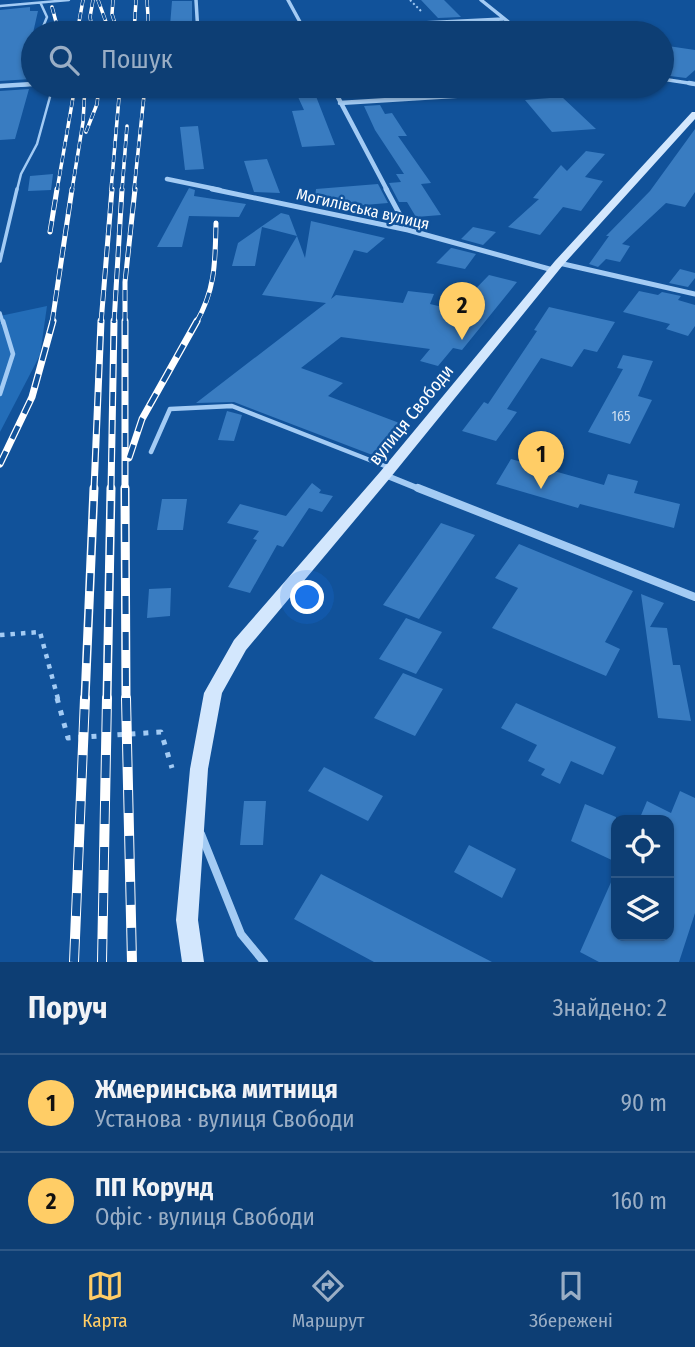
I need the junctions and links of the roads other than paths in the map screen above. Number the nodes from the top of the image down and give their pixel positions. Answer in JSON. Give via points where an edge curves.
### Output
{"nodes":[{"id":1,"x":69,"y":0,"type":"edge"},
{"id":2,"x":196,"y":0,"type":"edge"},
{"id":3,"x":288,"y":0,"type":"edge"},
{"id":4,"x":481,"y":0,"type":"edge"},
{"id":5,"x":41,"y":4,"type":"junction"},
{"id":6,"x":0,"y":6,"type":"edge"},
{"id":7,"x":503,"y":19,"type":"junction"},
{"id":8,"x":45,"y":21,"type":"edge"},
{"id":9,"x":197,"y":21,"type":"edge"},
{"id":10,"x":300,"y":21,"type":"edge"},
{"id":11,"x":473,"y":21,"type":"edge"},
{"id":12,"x":506,"y":21,"type":"edge"},
{"id":13,"x":674,"y":82,"type":"edge"},
{"id":14,"x":695,"y":84,"type":"edge"},
{"id":15,"x":21,"y":85,"type":"edge"},
{"id":16,"x":0,"y":86,"type":"edge"},
{"id":17,"x":50,"y":98,"type":"edge"},
{"id":18,"x":338,"y":98,"type":"edge"},
{"id":19,"x":421,"y":98,"type":"edge"},
{"id":20,"x":340,"y":103,"type":"junction"},
{"id":21,"x":695,"y":114,"type":"edge"},
{"id":22,"x":167,"y":180,"type":"dead end"},
{"id":23,"x":408,"y":230,"type":"junction"},
{"id":24,"x":0,"y":261,"type":"edge"},
{"id":25,"x":556,"y":266,"type":"junction"},
{"id":26,"x":695,"y":294,"type":"edge"},
{"id":27,"x":0,"y":313,"type":"edge"},
{"id":28,"x":0,"y":394,"type":"edge"},
{"id":29,"x":151,"y":452,"type":"dead end"},
{"id":30,"x":387,"y":471,"type":"junction"},
{"id":31,"x":695,"y":597,"type":"edge"},
{"id":32,"x":194,"y":817,"type":"junction"},
{"id":33,"x":192,"y":962,"type":"edge"},
{"id":34,"x":264,"y":962,"type":"edge"}],
"edges":[{"from":1,"to":5,"type":"lane"},
{"from":2,"to":9,"type":"street"},
{"from":3,"to":10,"type":"street"},
{"from":4,"to":7,"type":"street"},
{"from":5,"to":6,"type":"lane"},
{"from":5,"to":8,"type":"lane"},
{"from":7,"to":11,"type":"street"},
{"from":7,"to":12,"type":"street"},
{"from":13,"to":14,"type":"street"},
{"from":15,"to":16,"type":"street"},
{"from":17,"to":24,"type":"lane","via":[[37,144],[21,174]]},
{"from":18,"to":20,"type":"street"},
{"from":19,"to":20,"type":"street"},
{"from":20,"to":23,"type":"street"},
{"from":21,"to":25,"type":"street","name":"вулиця Свободи"},
{"from":22,"to":23,"type":"street","name":"Могилівська вулиця"},
{"from":23,"to":25,"type":"street","name":"Могилівська вулиця"},
{"from":25,"to":26,"type":"street","name":"Могилівська вулиця"},
{"from":25,"to":30,"type":"street","name":"вулиця Свободи"},
{"from":27,"to":28,"type":"lane","via":[[13,354]]},
{"from":29,"to":30,"type":"lane","via":[[170,409],[232,405]]},
{"from":30,"to":31,"type":"street"},
{"from":30,"to":32,"type":"street","name":"вулиця Свободи","via":[[240,645],[213,693]]},
{"from":32,"to":33,"type":"street","name":"вулиця Свободи","via":[[187,920]]},
{"from":32,"to":34,"type":"lane","via":[[241,934]]}]}
